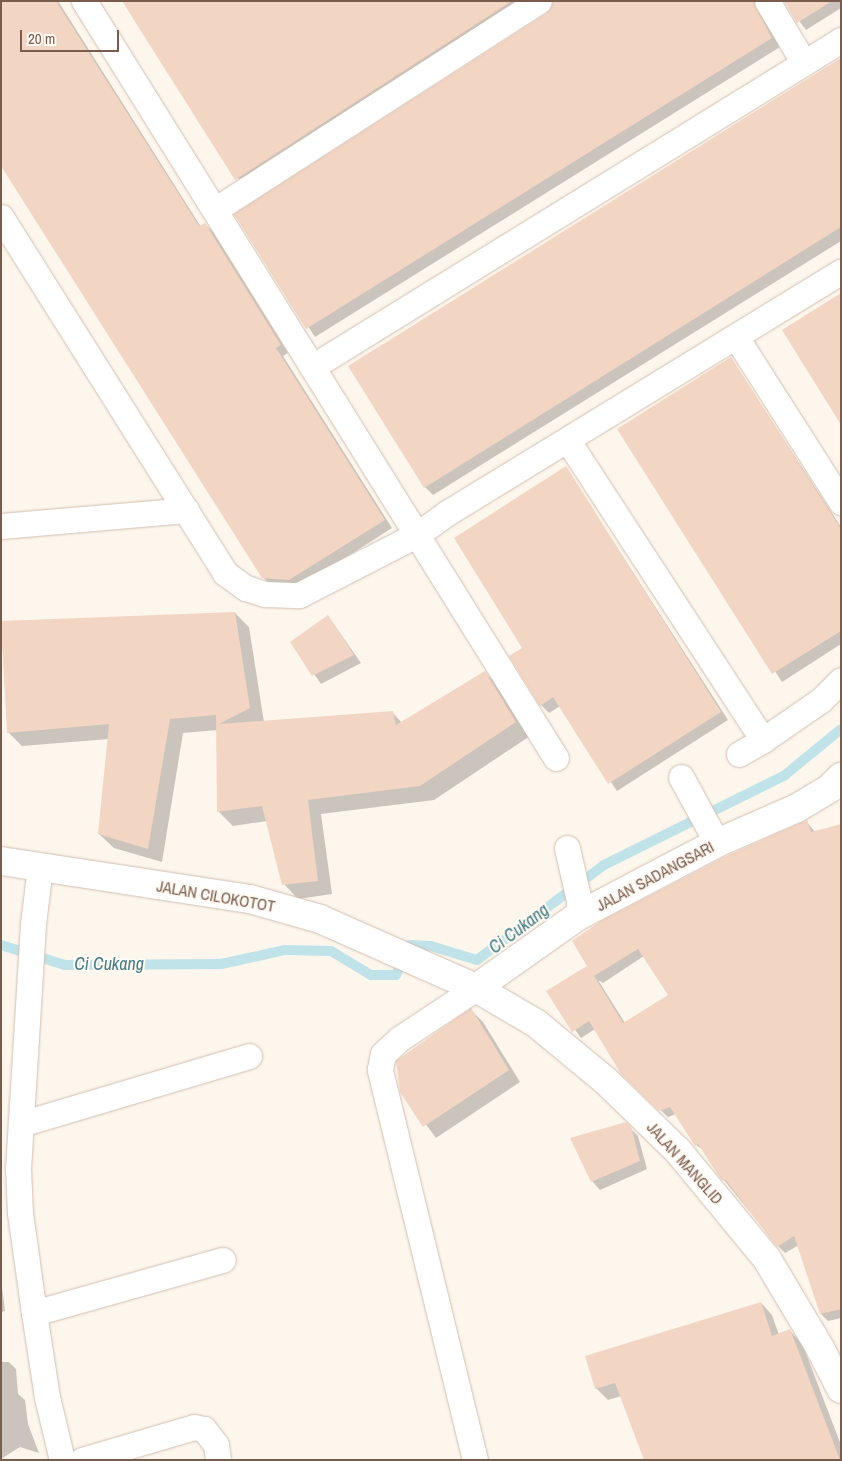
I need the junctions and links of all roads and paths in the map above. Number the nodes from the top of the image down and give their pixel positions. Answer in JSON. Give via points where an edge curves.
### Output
{"nodes":[{"id":1,"x":84,"y":1,"type":"edge"},
{"id":2,"x":539,"y":1,"type":"edge"},
{"id":3,"x":767,"y":1,"type":"edge"},
{"id":4,"x":841,"y":40,"type":"edge"},
{"id":5,"x":804,"y":63,"type":"junction"},
{"id":6,"x":216,"y":209,"type":"junction"},
{"id":7,"x":1,"y":217,"type":"edge"},
{"id":8,"x":841,"y":272,"type":"edge"},
{"id":9,"x":736,"y":337,"type":"junction"},
{"id":10,"x":312,"y":367,"type":"junction"},
{"id":11,"x":568,"y":441,"type":"junction"},
{"id":12,"x":841,"y":502,"type":"edge"},
{"id":13,"x":186,"y":510,"type":"junction"},
{"id":14,"x":1,"y":526,"type":"edge"},
{"id":15,"x":418,"y":534,"type":"junction"},
{"id":16,"x":841,"y":680,"type":"edge"},
{"id":17,"x":763,"y":740,"type":"junction"},
{"id":18,"x":739,"y":754,"type":"dead end"},
{"id":19,"x":556,"y":758,"type":"dead end"},
{"id":20,"x":841,"y":777,"type":"edge"},
{"id":21,"x":681,"y":778,"type":"dead end"},
{"id":22,"x":712,"y":836,"type":"junction"},
{"id":23,"x":567,"y":848,"type":"dead end"},
{"id":24,"x":1,"y":861,"type":"edge"},
{"id":25,"x":40,"y":867,"type":"junction"},
{"id":26,"x":578,"y":909,"type":"junction"},
{"id":27,"x":476,"y":988,"type":"junction"},
{"id":28,"x":249,"y":1056,"type":"dead end"},
{"id":29,"x":20,"y":1124,"type":"junction"},
{"id":30,"x":10,"y":1214,"type":"edge"},
{"id":31,"x":223,"y":1260,"type":"dead end"},
{"id":32,"x":34,"y":1312,"type":"junction"},
{"id":33,"x":841,"y":1389,"type":"edge"},
{"id":34,"x":62,"y":1460,"type":"edge"},
{"id":35,"x":82,"y":1460,"type":"edge"},
{"id":36,"x":218,"y":1460,"type":"edge"},
{"id":37,"x":475,"y":1460,"type":"edge"}],
"edges":[{"from":1,"to":6,"type":"street"},
{"from":2,"to":6,"type":"street"},
{"from":3,"to":5,"type":"street"},
{"from":4,"to":5,"type":"street"},
{"from":5,"to":10,"type":"street"},
{"from":6,"to":10,"type":"street"},
{"from":7,"to":13,"type":"street"},
{"from":8,"to":9,"type":"street"},
{"from":9,"to":11,"type":"street"},
{"from":9,"to":12,"type":"street"},
{"from":10,"to":15,"type":"street"},
{"from":11,"to":15,"type":"street","via":[[447,513]]},
{"from":11,"to":17,"type":"street"},
{"from":13,"to":14,"type":"street"},
{"from":13,"to":15,"type":"street","via":[[225,573],[246,588],[265,594],[300,595]]},
{"from":15,"to":19,"type":"street"},
{"from":16,"to":17,"type":"street","via":[[821,700]]},
{"from":17,"to":18,"type":"street"},
{"from":20,"to":22,"type":"street","name":"JALAN SADANGSARI","via":[[830,788],[797,808]]},
{"from":21,"to":22,"type":"street"},
{"from":22,"to":26,"type":"street","name":"JALAN SADANGSARI"},
{"from":23,"to":26,"type":"street"},
{"from":24,"to":25,"type":"street","name":"JALAN CILOKOTOT"},
{"from":25,"to":27,"type":"street","name":"JALAN CILOKOTOT","via":[[250,899],[320,919]]},
{"from":25,"to":29,"type":"street"},
{"from":26,"to":27,"type":"street","name":"JALAN SADANGSARI"},
{"from":27,"to":33,"type":"street","name":"JALAN MANGLID","via":[[544,1030],[606,1081],[678,1151],[767,1259]]},
{"from":27,"to":37,"type":"street","via":[[399,1039],[383,1054],[380,1069]]},
{"from":28,"to":29,"type":"street"},
{"from":29,"to":30,"type":"street"},
{"from":30,"to":32,"type":"street"},
{"from":31,"to":32,"type":"street"},
{"from":32,"to":34,"type":"street","via":[[47,1397]]},
{"from":35,"to":36,"type":"street","via":[[194,1427],[204,1429],[216,1445]]}]}
